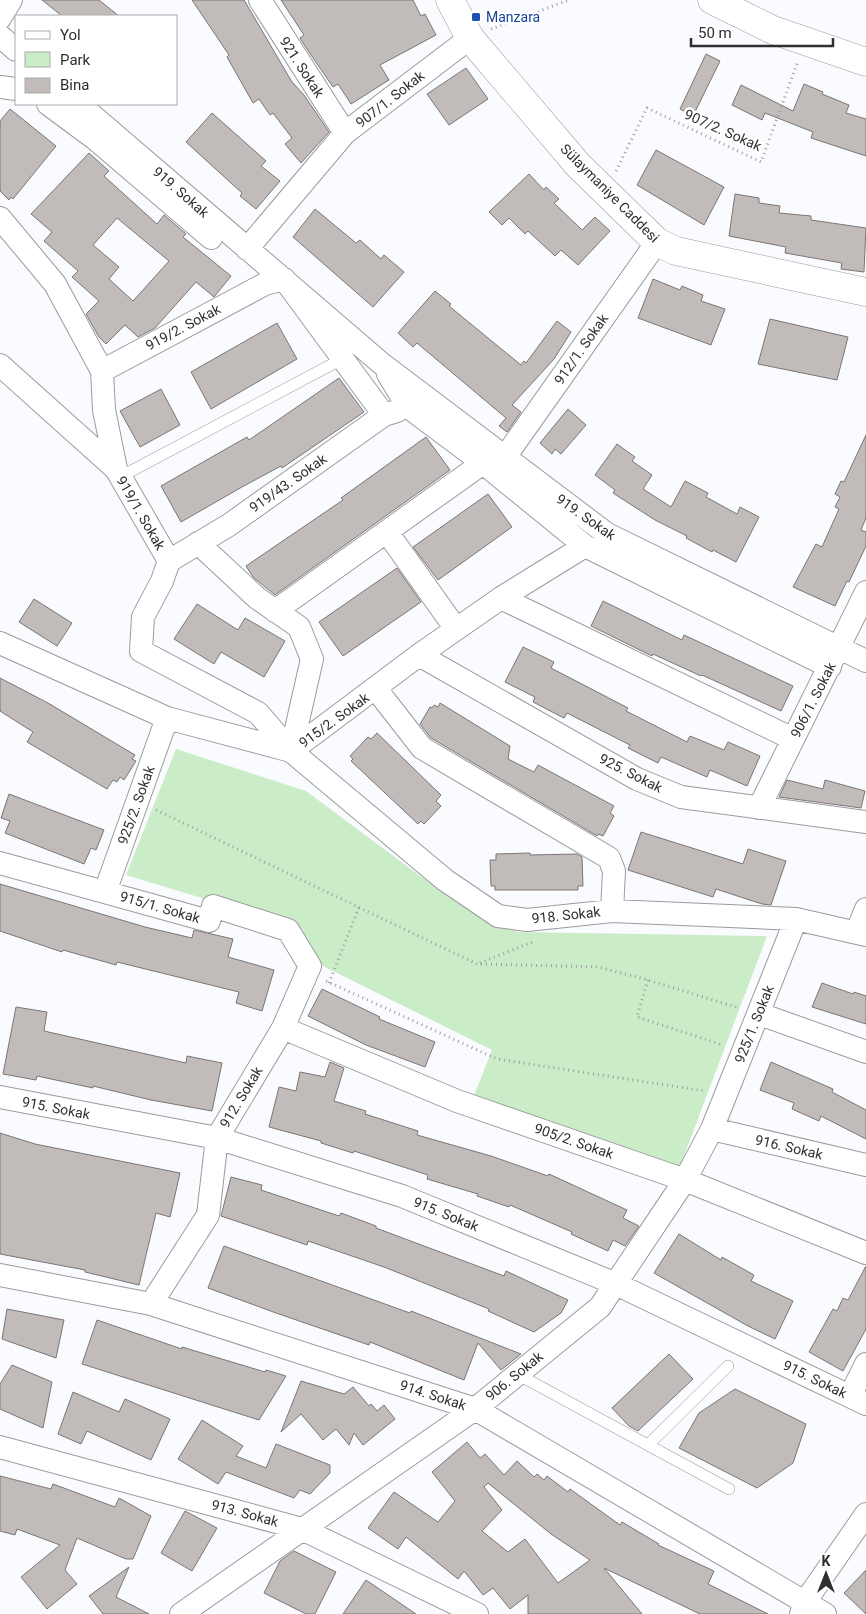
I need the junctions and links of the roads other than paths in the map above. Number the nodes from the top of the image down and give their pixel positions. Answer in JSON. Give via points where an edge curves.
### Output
{"nodes":[{"id":1,"x":10,"y":0,"type":"edge"},
{"id":2,"x":260,"y":0,"type":"edge"},
{"id":3,"x":450,"y":0,"type":"edge"},
{"id":4,"x":712,"y":0,"type":"edge"},
{"id":5,"x":0,"y":18,"type":"edge"},
{"id":6,"x":0,"y":36,"type":"edge"},
{"id":7,"x":470,"y":38,"type":"junction"},
{"id":8,"x":15,"y":49,"type":"edge"},
{"id":9,"x":866,"y":62,"type":"edge"},
{"id":10,"x":0,"y":87,"type":"edge"},
{"id":11,"x":15,"y":89,"type":"edge"},
{"id":12,"x":49,"y":105,"type":"edge"},
{"id":13,"x":80,"y":105,"type":"edge"},
{"id":14,"x":345,"y":134,"type":"junction"},
{"id":15,"x":0,"y":218,"type":"edge"},
{"id":16,"x":657,"y":242,"type":"junction"},
{"id":17,"x":248,"y":248,"type":"junction"},
{"id":18,"x":274,"y":282,"type":"junction"},
{"id":19,"x":866,"y":292,"type":"edge"},
{"id":20,"x":342,"y":359,"type":"junction"},
{"id":21,"x":382,"y":364,"type":"junction"},
{"id":22,"x":0,"y":365,"type":"edge"},
{"id":23,"x":102,"y":371,"type":"junction"},
{"id":24,"x":408,"y":407,"type":"junction"},
{"id":25,"x":384,"y":416,"type":"junction"},
{"id":26,"x":505,"y":457,"type":"junction"},
{"id":27,"x":483,"y":463,"type":"junction"},
{"id":28,"x":118,"y":473,"type":"junction"},
{"id":29,"x":387,"y":532,"type":"junction"},
{"id":30,"x":198,"y":542,"type":"junction"},
{"id":31,"x":585,"y":546,"type":"junction"},
{"id":32,"x":169,"y":561,"type":"junction"},
{"id":33,"x":866,"y":592,"type":"edge"},
{"id":34,"x":501,"y":598,"type":"junction"},
{"id":35,"x":275,"y":611,"type":"junction"},
{"id":36,"x":456,"y":630,"type":"junction"},
{"id":37,"x":0,"y":643,"type":"edge"},
{"id":38,"x":419,"y":655,"type":"junction"},
{"id":39,"x":834,"y":658,"type":"junction"},
{"id":40,"x":866,"y":661,"type":"edge"},
{"id":41,"x":376,"y":689,"type":"junction"},
{"id":42,"x":167,"y":718,"type":"junction"},
{"id":43,"x":793,"y":739,"type":"junction"},
{"id":44,"x":291,"y":751,"type":"junction"},
{"id":45,"x":759,"y":808,"type":"junction"},
{"id":46,"x":866,"y":822,"type":"edge"},
{"id":47,"x":0,"y":862,"type":"edge"},
{"id":48,"x":105,"y":892,"type":"junction"},
{"id":49,"x":866,"y":910,"type":"edge"},
{"id":50,"x":612,"y":911,"type":"junction"},
{"id":51,"x":796,"y":919,"type":"junction"},
{"id":52,"x":862,"y":933,"type":"edge"},
{"id":53,"x":307,"y":973,"type":"joint"},
{"id":54,"x":760,"y":1014,"type":"junction"},
{"id":55,"x":283,"y":1028,"type":"junction"},
{"id":56,"x":866,"y":1052,"type":"edge"},
{"id":57,"x":0,"y":1098,"type":"edge"},
{"id":58,"x":712,"y":1129,"type":"junction"},
{"id":59,"x":217,"y":1138,"type":"junction"},
{"id":60,"x":866,"y":1165,"type":"edge"},
{"id":61,"x":685,"y":1180,"type":"junction"},
{"id":62,"x":866,"y":1253,"type":"edge"},
{"id":63,"x":0,"y":1274,"type":"edge"},
{"id":64,"x":616,"y":1284,"type":"junction"},
{"id":65,"x":151,"y":1304,"type":"junction"},
{"id":66,"x":866,"y":1364,"type":"edge"},
{"id":67,"x":728,"y":1366,"type":"dead end"},
{"id":68,"x":517,"y":1374,"type":"junction"},
{"id":69,"x":858,"y":1400,"type":"edge"},
{"id":70,"x":475,"y":1409,"type":"junction"},
{"id":71,"x":649,"y":1444,"type":"junction"},
{"id":72,"x":0,"y":1447,"type":"edge"},
{"id":73,"x":728,"y":1489,"type":"dead end"},
{"id":74,"x":866,"y":1514,"type":"edge"},
{"id":75,"x":302,"y":1529,"type":"junction"},
{"id":76,"x":803,"y":1608,"type":"edge"},
{"id":77,"x":181,"y":1614,"type":"edge"},
{"id":78,"x":477,"y":1614,"type":"edge"},
{"id":79,"x":825,"y":1614,"type":"edge"}],
"edges":[{"from":1,"to":5,"type":"street"},
{"from":2,"to":14,"type":"street","name":"921. Sokak"},
{"from":3,"to":7,"type":"main road","name":"Sülaymaniye Caddesi"},
{"from":4,"to":9,"type":"main road","via":[[773,30]]},
{"from":6,"to":8,"type":"street"},
{"from":7,"to":14,"type":"street","name":"907/1. Sokak"},
{"from":7,"to":16,"type":"main road","name":"Sülaymaniye Caddesi","via":[[578,165]]},
{"from":10,"to":11,"type":"street"},
{"from":12,"to":18,"type":"street"},
{"from":13,"to":17,"type":"street","name":"919. Sokak"},
{"from":14,"to":17,"type":"street","name":"907/1. Sokak"},
{"from":15,"to":23,"type":"street","name":"919/1. Sokak","via":[[55,284]]},
{"from":16,"to":19,"type":"main road","name":"Sülaymaniye Caddesi","via":[[676,251]]},
{"from":16,"to":26,"type":"street","name":"912/1. Sokak"},
{"from":17,"to":18,"type":"street","name":"919. Sokak"},
{"from":18,"to":20,"type":"street","name":"919. Sokak"},
{"from":18,"to":21,"type":"street","name":"919. Sokak"},
{"from":18,"to":23,"type":"street","name":"919/2. Sokak"},
{"from":20,"to":25,"type":"street","name":"919. Sokak"},
{"from":20,"to":28,"type":"lane"},
{"from":21,"to":24,"type":"street","name":"919. Sokak"},
{"from":21,"to":26,"type":"street","name":"919. Sokak"},
{"from":22,"to":28,"type":"street"},
{"from":23,"to":28,"type":"street","name":"919/1. Sokak","via":[[104,410]]},
{"from":24,"to":25,"type":"street","name":"919/43. Sokak"},
{"from":24,"to":27,"type":"street","name":"919. Sokak"},
{"from":25,"to":30,"type":"street","name":"919/43. Sokak","via":[[229,525]]},
{"from":26,"to":39,"type":"street","name":"919. Sokak","via":[[607,534]]},
{"from":27,"to":29,"type":"street"},
{"from":27,"to":31,"type":"street","name":"919. Sokak"},
{"from":28,"to":32,"type":"street","name":"919/1. Sokak"},
{"from":29,"to":35,"type":"street"},
{"from":29,"to":36,"type":"street"},
{"from":30,"to":32,"type":"street","name":"919/43. Sokak"},
{"from":30,"to":35,"type":"street"},
{"from":31,"to":34,"type":"street","name":"915/2. Sokak"},
{"from":31,"to":39,"type":"street","name":"919. Sokak"},
{"from":32,"to":44,"type":"street","name":"919/1. Sokak","via":[[143,617],[141,651],[258,713]]},
{"from":33,"to":39,"type":"street","name":"906/1. Sokak"},
{"from":34,"to":36,"type":"street","name":"915/2. Sokak"},
{"from":34,"to":43,"type":"street"},
{"from":35,"to":44,"type":"street","via":[[299,627],[312,658]]},
{"from":36,"to":38,"type":"street","name":"915/2. Sokak"},
{"from":37,"to":42,"type":"street","name":"915/2. Sokak"},
{"from":38,"to":41,"type":"street","name":"915/2. Sokak"},
{"from":38,"to":45,"type":"street","name":"925. Sokak","via":[[637,779],[681,797]]},
{"from":39,"to":40,"type":"street","name":"919. Sokak"},
{"from":39,"to":43,"type":"street","name":"906/1. Sokak"},
{"from":41,"to":44,"type":"street","name":"915/2. Sokak"},
{"from":41,"to":50,"type":"street","via":[[422,748],[609,858],[614,871]]},
{"from":42,"to":44,"type":"street","name":"915/2. Sokak"},
{"from":42,"to":48,"type":"street","name":"925/2. Sokak"},
{"from":43,"to":45,"type":"street","name":"906/1. Sokak"},
{"from":44,"to":50,"type":"street","name":"918. Sokak","via":[[445,880],[498,916],[527,920]]},
{"from":45,"to":46,"type":"street","name":"925. Sokak"},
{"from":47,"to":48,"type":"street","name":"915/1. Sokak"},
{"from":48,"to":53,"type":"street","name":"915/1. Sokak","via":[[209,921],[213,906],[288,930],[310,966]]},
{"from":49,"to":52,"type":"street"},
{"from":50,"to":51,"type":"street","name":"918. Sokak"},
{"from":51,"to":52,"type":"street","name":"918. Sokak"},
{"from":51,"to":54,"type":"street","name":"925/1. Sokak"},
{"from":53,"to":55,"type":"street","name":"912. Sokak"},
{"from":54,"to":56,"type":"street"},
{"from":54,"to":58,"type":"street","name":"925/1. Sokak","via":[[722,1098]]},
{"from":55,"to":59,"type":"street","name":"912. Sokak"},
{"from":55,"to":61,"type":"street","name":"905/2. Sokak","via":[[457,1101]]},
{"from":57,"to":59,"type":"street","name":"915. Sokak"},
{"from":58,"to":60,"type":"street","name":"916. Sokak"},
{"from":58,"to":61,"type":"street","name":"906. Sokak"},
{"from":59,"to":64,"type":"street","name":"915. Sokak","via":[[402,1196]]},
{"from":59,"to":65,"type":"street","name":"912. Sokak","via":[[208,1214]]},
{"from":61,"to":62,"type":"street","name":"905/2. Sokak"},
{"from":61,"to":64,"type":"street","name":"906. Sokak"},
{"from":63,"to":65,"type":"street","name":"914. Sokak"},
{"from":64,"to":68,"type":"street","name":"906. Sokak","via":[[600,1306]]},
{"from":64,"to":69,"type":"street","name":"915. Sokak"},
{"from":65,"to":70,"type":"street","name":"914. Sokak"},
{"from":66,"to":69,"type":"street"},
{"from":67,"to":71,"type":"lane"},
{"from":68,"to":70,"type":"street","name":"906. Sokak"},
{"from":68,"to":71,"type":"lane"},
{"from":70,"to":75,"type":"street","name":"906. Sokak"},
{"from":70,"to":76,"type":"street","name":"914. Sokak"},
{"from":71,"to":73,"type":"lane"},
{"from":72,"to":75,"type":"street","name":"913. Sokak"},
{"from":74,"to":76,"type":"street"},
{"from":75,"to":77,"type":"street","name":"906. Sokak"},
{"from":75,"to":78,"type":"street","name":"913. Sokak"},
{"from":76,"to":79,"type":"street","name":"914. Sokak"}]}
